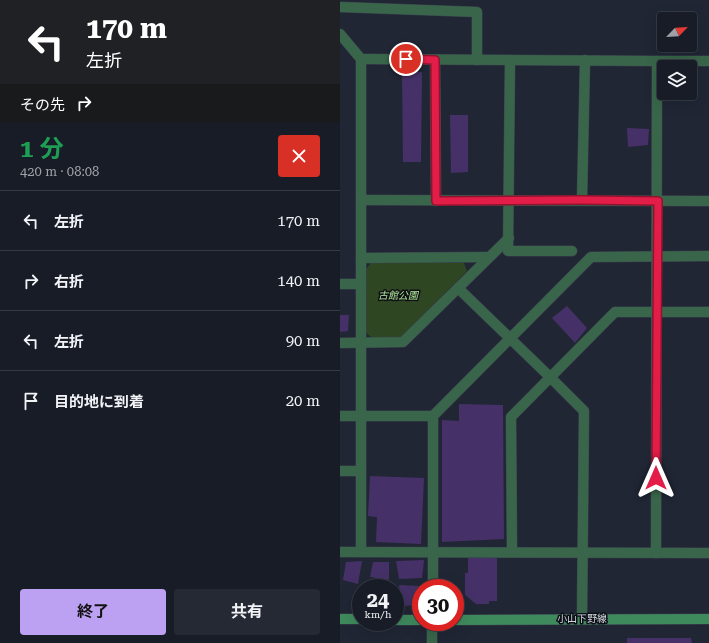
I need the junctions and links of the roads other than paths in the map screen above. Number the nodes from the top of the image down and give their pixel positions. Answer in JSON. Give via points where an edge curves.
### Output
{"nodes":[{"id":1,"x":340,"y":7,"type":"edge"},
{"id":2,"x":340,"y":34,"type":"edge"},
{"id":3,"x":362,"y":59,"type":"junction"},
{"id":4,"x":435,"y":60,"type":"junction"},
{"id":5,"x":477,"y":60,"type":"junction"},
{"id":6,"x":510,"y":60,"type":"junction"},
{"id":7,"x":585,"y":60,"type":"junction"},
{"id":8,"x":697,"y":60,"type":"edge"},
{"id":9,"x":709,"y":60,"type":"edge"},
{"id":10,"x":657,"y":61,"type":"edge"},
{"id":11,"x":657,"y":100,"type":"edge"},
{"id":12,"x":360,"y":200,"type":"junction"},
{"id":13,"x":582,"y":200,"type":"junction"},
{"id":14,"x":436,"y":201,"type":"junction"},
{"id":15,"x":510,"y":201,"type":"junction"},
{"id":16,"x":658,"y":201,"type":"junction"},
{"id":17,"x":709,"y":201,"type":"edge"},
{"id":18,"x":509,"y":238,"type":"junction"},
{"id":19,"x":572,"y":251,"type":"dead end"},
{"id":20,"x":657,"y":256,"type":"junction"},
{"id":21,"x":709,"y":256,"type":"edge"},
{"id":22,"x":489,"y":257,"type":"junction"},
{"id":23,"x":360,"y":258,"type":"junction"},
{"id":24,"x":340,"y":284,"type":"edge"},
{"id":25,"x":360,"y":284,"type":"junction"},
{"id":26,"x":458,"y":288,"type":"junction"},
{"id":27,"x":657,"y":312,"type":"junction"},
{"id":28,"x":709,"y":312,"type":"edge"},
{"id":29,"x":510,"y":338,"type":"junction"},
{"id":30,"x":340,"y":343,"type":"edge"},
{"id":31,"x":360,"y":343,"type":"junction"},
{"id":32,"x":550,"y":377,"type":"junction"},
{"id":33,"x":340,"y":416,"type":"edge"},
{"id":34,"x":360,"y":416,"type":"junction"},
{"id":35,"x":433,"y":416,"type":"junction"},
{"id":36,"x":340,"y":471,"type":"edge"},
{"id":37,"x":361,"y":471,"type":"junction"},
{"id":38,"x":340,"y":552,"type":"edge"},
{"id":39,"x":361,"y":552,"type":"junction"},
{"id":40,"x":434,"y":552,"type":"junction"},
{"id":41,"x":512,"y":552,"type":"junction"},
{"id":42,"x":584,"y":552,"type":"junction"},
{"id":43,"x":656,"y":553,"type":"junction"},
{"id":44,"x":709,"y":553,"type":"edge"},
{"id":45,"x":433,"y":579,"type":"edge"},
{"id":46,"x":582,"y":618,"type":"junction"},
{"id":47,"x":340,"y":619,"type":"edge"},
{"id":48,"x":352,"y":619,"type":"edge"},
{"id":49,"x":709,"y":619,"type":"edge"},
{"id":50,"x":464,"y":620,"type":"edge"},
{"id":51,"x":432,"y":631,"type":"edge"},
{"id":52,"x":432,"y":643,"type":"edge"}],
"edges":[{"from":1,"to":5,"type":"street","via":[[477,12]]},
{"from":2,"to":3,"type":"street"},
{"from":3,"to":4,"type":"street"},
{"from":3,"to":12,"type":"street"},
{"from":4,"to":5,"type":"street"},
{"from":4,"to":14,"type":"street"},
{"from":5,"to":6,"type":"street"},
{"from":6,"to":7,"type":"street"},
{"from":6,"to":15,"type":"street"},
{"from":7,"to":10,"type":"street"},
{"from":7,"to":13,"type":"street"},
{"from":8,"to":9,"type":"street"},
{"from":11,"to":16,"type":"street"},
{"from":12,"to":14,"type":"street"},
{"from":12,"to":23,"type":"street"},
{"from":13,"to":15,"type":"street"},
{"from":13,"to":16,"type":"street"},
{"from":14,"to":15,"type":"street"},
{"from":15,"to":18,"type":"street"},
{"from":16,"to":17,"type":"street"},
{"from":16,"to":20,"type":"street"},
{"from":18,"to":19,"type":"street","via":[[508,251]]},
{"from":18,"to":22,"type":"street"},
{"from":20,"to":21,"type":"street"},
{"from":20,"to":27,"type":"street"},
{"from":20,"to":29,"type":"street","via":[[591,256]]},
{"from":22,"to":23,"type":"street"},
{"from":22,"to":26,"type":"street"},
{"from":23,"to":25,"type":"street"},
{"from":24,"to":25,"type":"street"},
{"from":25,"to":31,"type":"street"},
{"from":26,"to":29,"type":"street"},
{"from":26,"to":31,"type":"street","via":[[403,342]]},
{"from":27,"to":28,"type":"street"},
{"from":27,"to":32,"type":"street","via":[[615,312]]},
{"from":27,"to":43,"type":"street"},
{"from":29,"to":32,"type":"street"},
{"from":29,"to":35,"type":"street"},
{"from":30,"to":31,"type":"street"},
{"from":31,"to":34,"type":"street"},
{"from":32,"to":41,"type":"street","via":[[511,416]]},
{"from":32,"to":42,"type":"street","via":[[584,411]]},
{"from":33,"to":34,"type":"street"},
{"from":34,"to":35,"type":"street"},
{"from":34,"to":37,"type":"street"},
{"from":35,"to":40,"type":"street"},
{"from":36,"to":37,"type":"street"},
{"from":37,"to":39,"type":"street"},
{"from":38,"to":39,"type":"street"},
{"from":39,"to":40,"type":"street"},
{"from":40,"to":41,"type":"street"},
{"from":40,"to":45,"type":"street"},
{"from":41,"to":42,"type":"street"},
{"from":42,"to":43,"type":"street"},
{"from":42,"to":46,"type":"street"},
{"from":43,"to":44,"type":"street"},
{"from":46,"to":49,"type":"main road","name":"小山下野線"},
{"from":46,"to":50,"type":"main road","name":"小山下野線"},
{"from":47,"to":48,"type":"main road"},
{"from":51,"to":52,"type":"street"}]}
